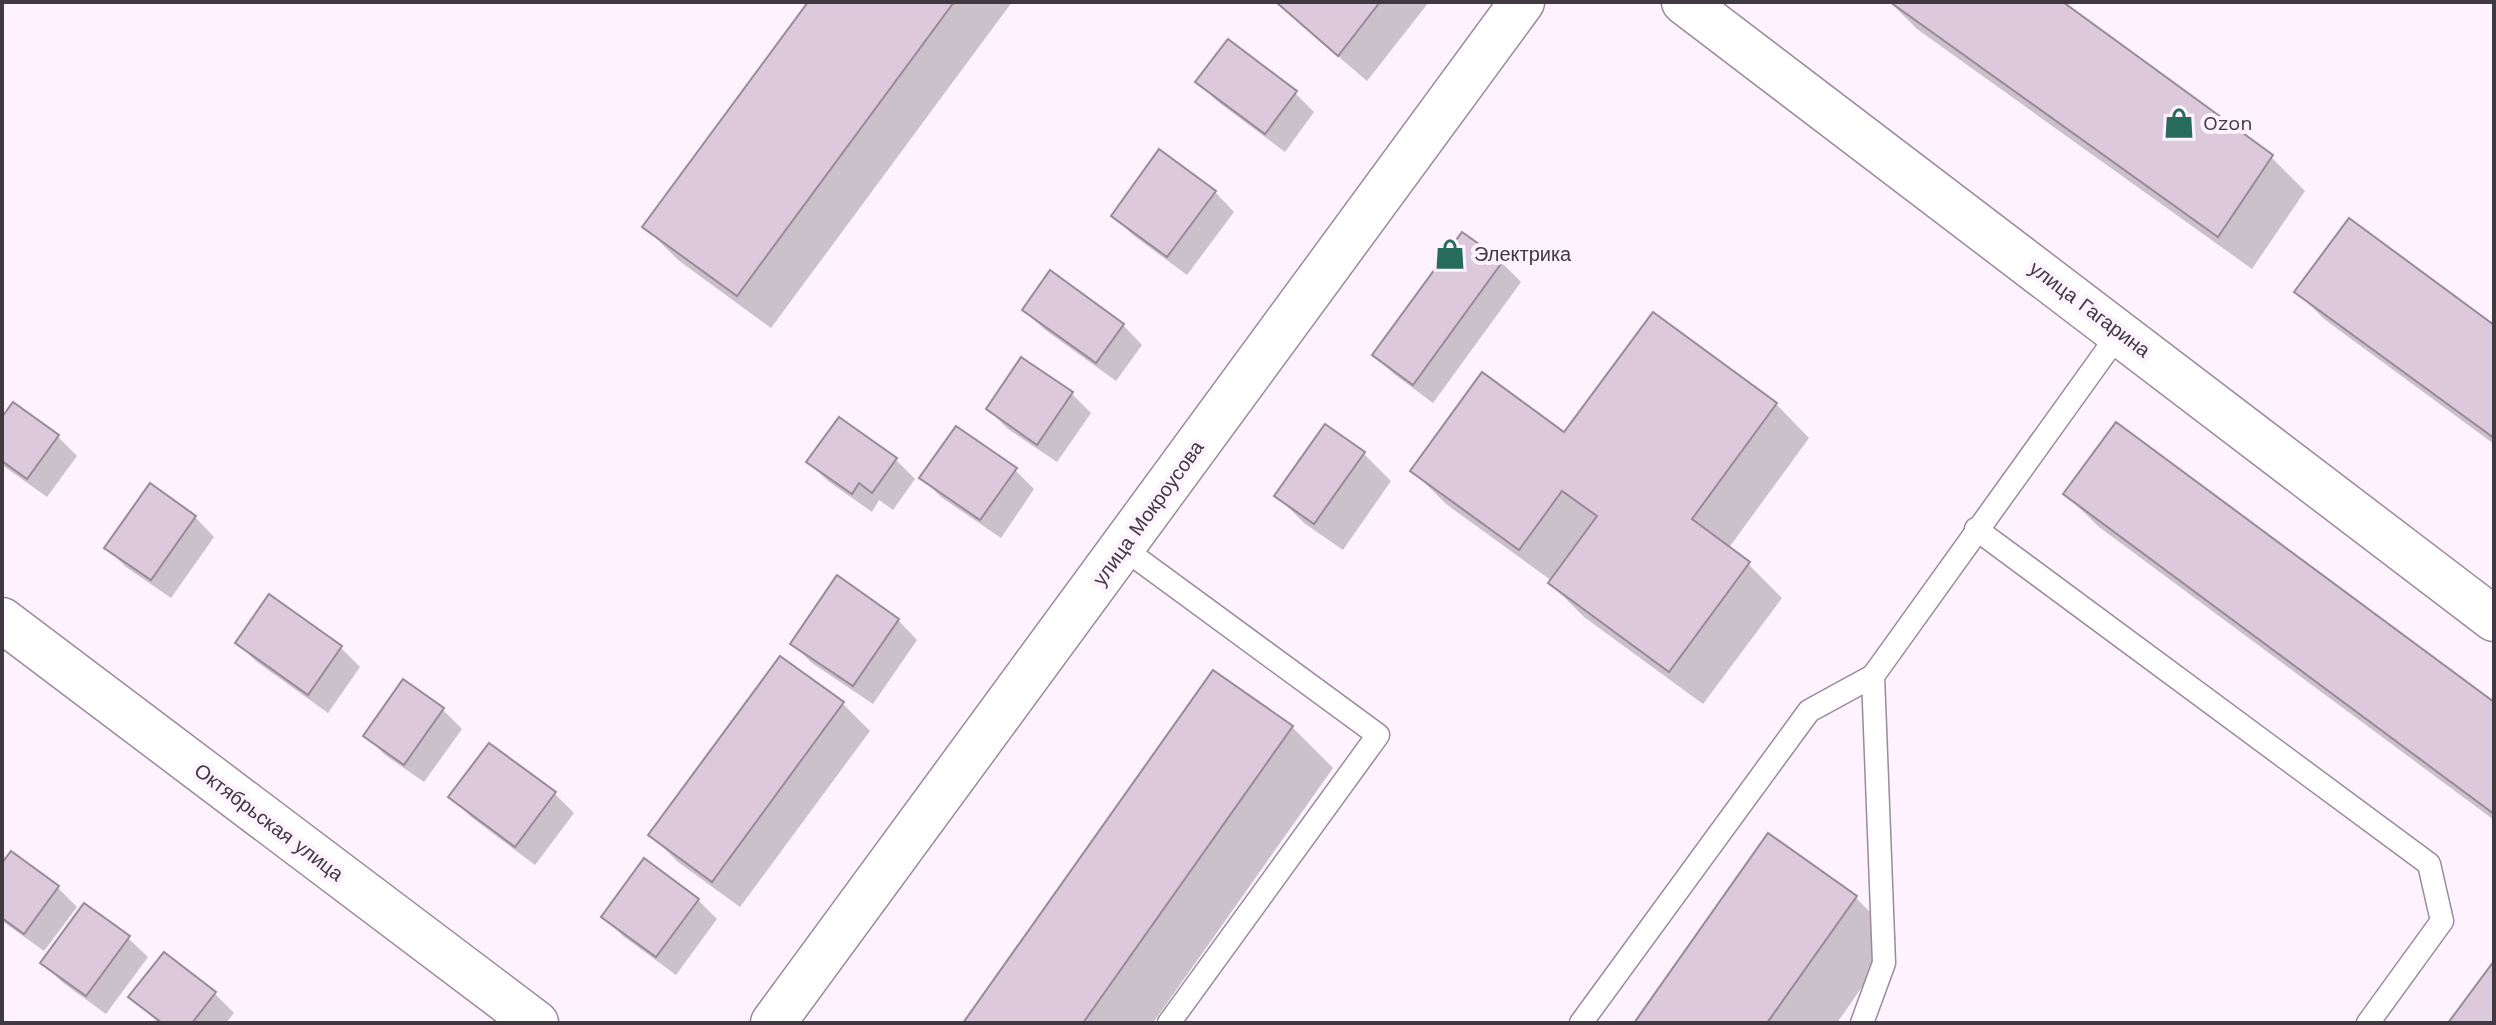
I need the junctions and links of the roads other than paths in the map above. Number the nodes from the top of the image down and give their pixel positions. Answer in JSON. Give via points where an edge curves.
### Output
{"nodes":[{"id":1,"x":1522,"y":2,"type":"edge"},
{"id":2,"x":1684,"y":2,"type":"edge"},
{"id":3,"x":2120,"y":332,"type":"junction"},
{"id":4,"x":1976,"y":529,"type":"junction"},
{"id":5,"x":1123,"y":548,"type":"junction"},
{"id":6,"x":2494,"y":619,"type":"edge"},
{"id":7,"x":2,"y":620,"type":"edge"},
{"id":8,"x":1873,"y":676,"type":"junction"},
{"id":9,"x":536,"y":1023,"type":"edge"},
{"id":10,"x":773,"y":1023,"type":"edge"},
{"id":11,"x":1169,"y":1023,"type":"edge"},
{"id":12,"x":1581,"y":1023,"type":"edge"},
{"id":13,"x":1862,"y":1023,"type":"edge"},
{"id":14,"x":2368,"y":1023,"type":"edge"}],
"edges":[{"from":1,"to":5,"type":"street","name":"улица Мокроусова"},
{"from":2,"to":3,"type":"street","name":"улица Гагарина"},
{"from":3,"to":4,"type":"lane"},
{"from":3,"to":6,"type":"street","name":"улица Гагарина"},
{"from":4,"to":8,"type":"lane"},
{"from":4,"to":14,"type":"lane","via":[[2429,864],[2442,921]]},
{"from":5,"to":10,"type":"street","name":"улица Мокроусова"},
{"from":5,"to":11,"type":"lane","via":[[1378,735]]},
{"from":7,"to":9,"type":"street","name":"Октябрьская улица"},
{"from":8,"to":12,"type":"lane","via":[[1809,711]]},
{"from":8,"to":13,"type":"lane","via":[[1884,963]]}]}
